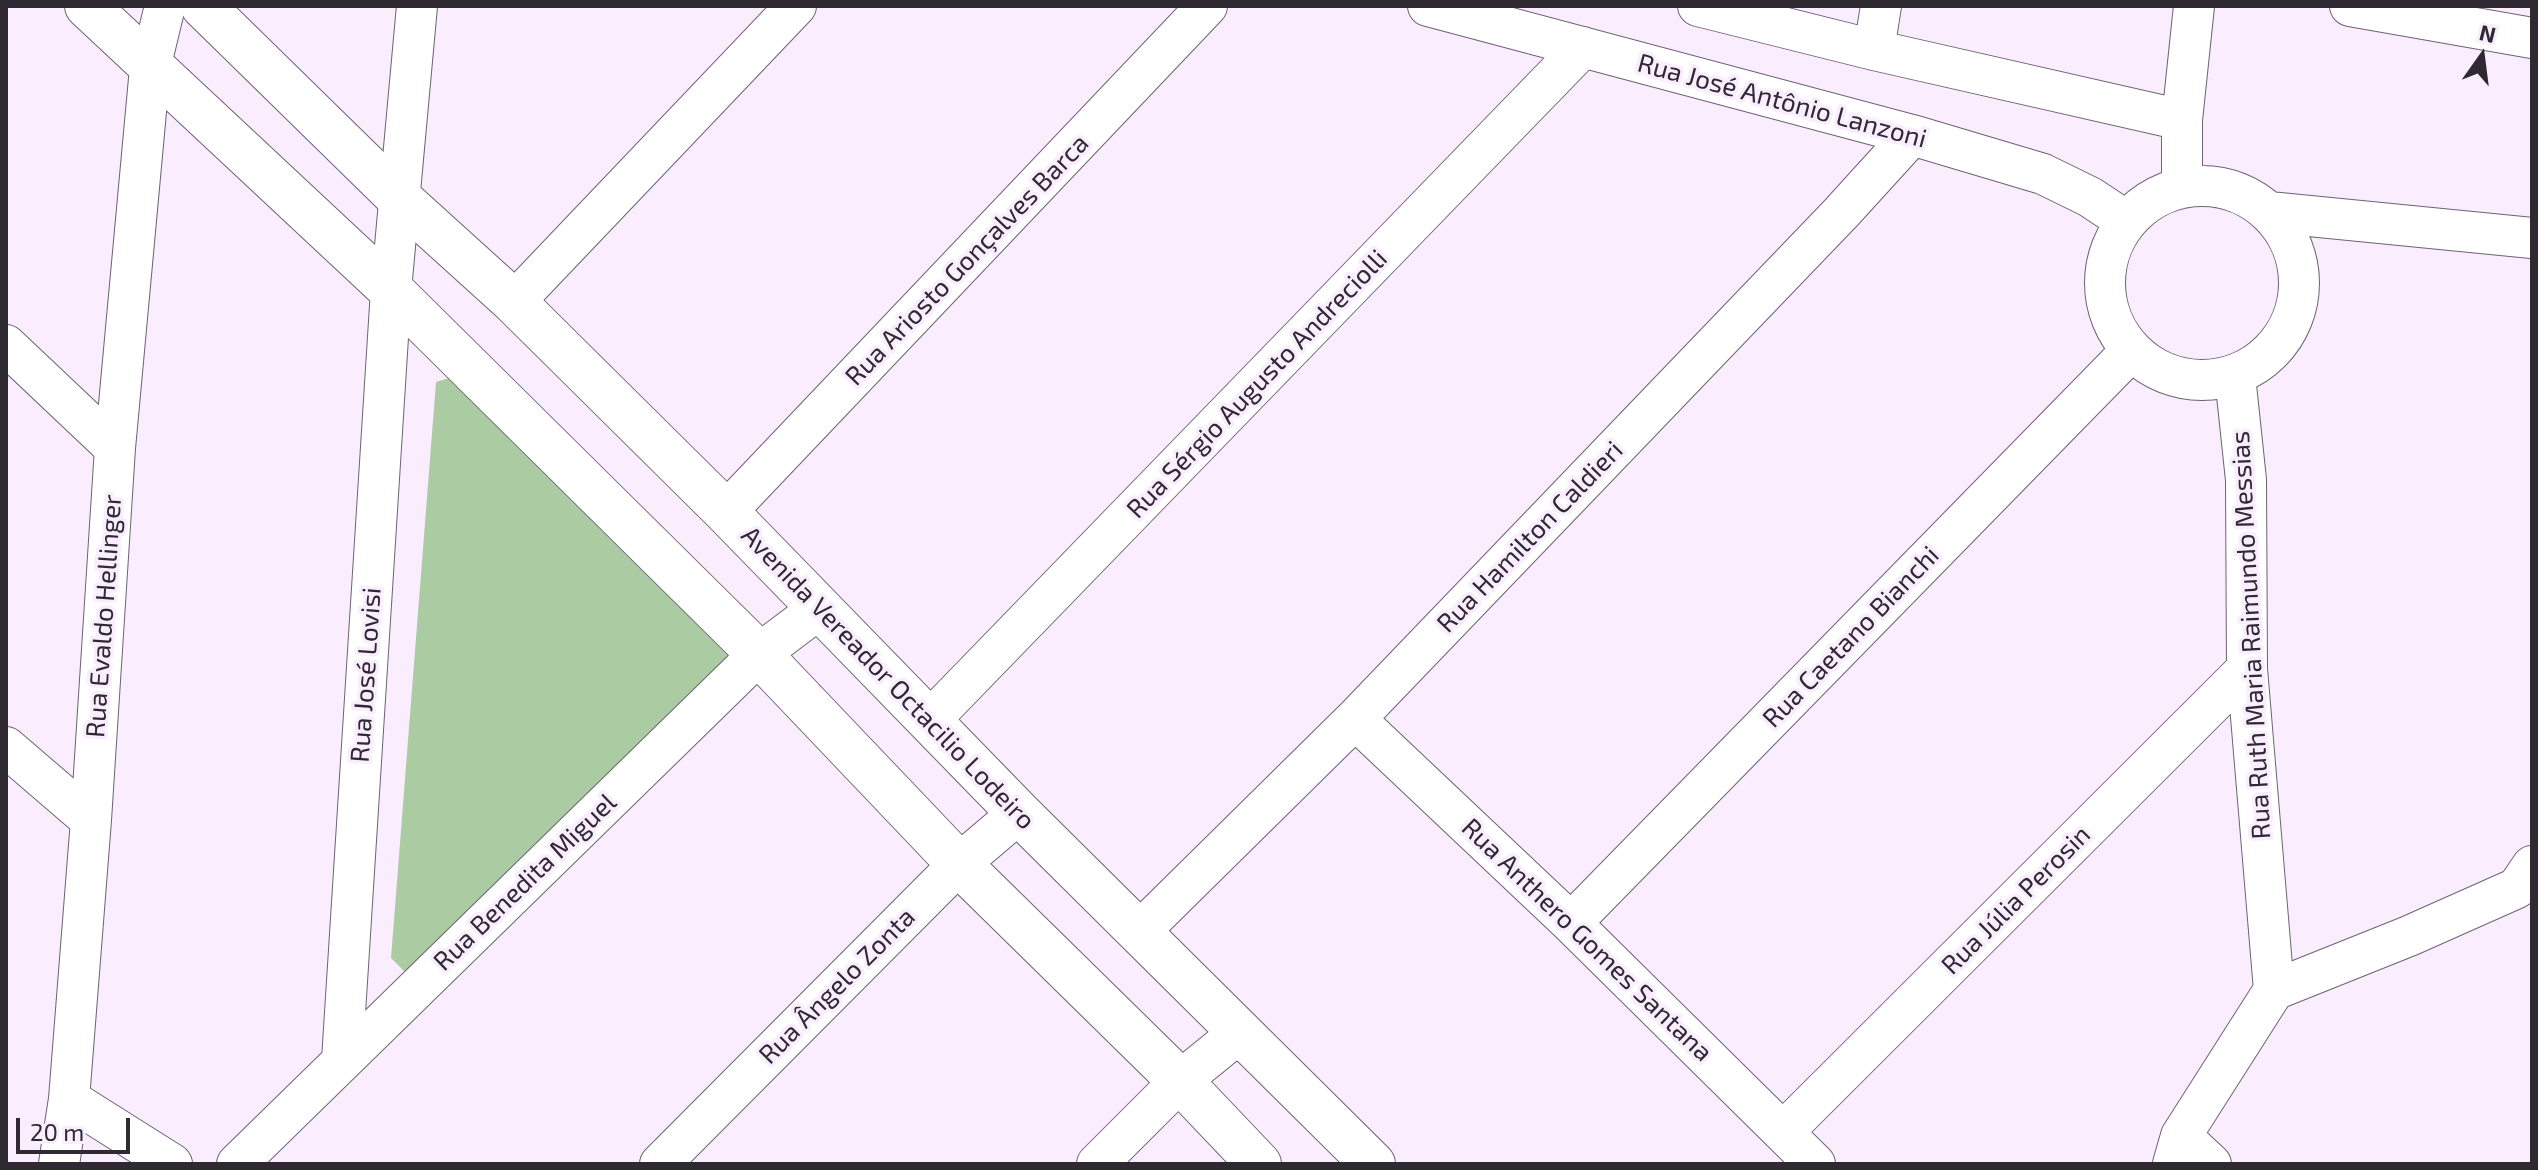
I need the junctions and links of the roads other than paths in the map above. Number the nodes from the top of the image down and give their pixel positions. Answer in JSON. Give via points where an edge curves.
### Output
{"nodes":[{"id":1,"x":87,"y":6,"type":"edge"},
{"id":2,"x":165,"y":6,"type":"edge"},
{"id":3,"x":203,"y":6,"type":"edge"},
{"id":4,"x":417,"y":6,"type":"edge"},
{"id":5,"x":796,"y":6,"type":"edge"},
{"id":6,"x":1207,"y":6,"type":"edge"},
{"id":7,"x":1428,"y":6,"type":"edge"},
{"id":8,"x":1698,"y":6,"type":"edge"},
{"id":9,"x":1881,"y":6,"type":"edge"},
{"id":10,"x":2194,"y":6,"type":"edge"},
{"id":11,"x":2350,"y":6,"type":"edge"},
{"id":12,"x":2532,"y":38,"type":"edge"},
{"id":13,"x":1583,"y":47,"type":"junction"},
{"id":14,"x":1874,"y":50,"type":"junction"},
{"id":15,"x":150,"y":68,"type":"junction"},
{"id":16,"x":2182,"y":120,"type":"junction"},
{"id":17,"x":1912,"y":135,"type":"junction"},
{"id":18,"x":2182,"y":188,"type":"junction"},
{"id":19,"x":398,"y":197,"type":"junction"},
{"id":20,"x":2269,"y":212,"type":"junction"},
{"id":21,"x":2126,"y":221,"type":"junction"},
{"id":22,"x":2532,"y":238,"type":"edge"},
{"id":23,"x":391,"y":290,"type":"junction"},
{"id":24,"x":514,"y":302,"type":"junction"},
{"id":25,"x":6,"y":345,"type":"edge"},
{"id":26,"x":2131,"y":351,"type":"junction"},
{"id":27,"x":2235,"y":376,"type":"junction"},
{"id":28,"x":115,"y":448,"type":"junction"},
{"id":29,"x":726,"y":512,"type":"junction"},
{"id":30,"x":820,"y":608,"type":"junction"},
{"id":31,"x":759,"y":654,"type":"junction"},
{"id":32,"x":2247,"y":669,"type":"junction"},
{"id":33,"x":1355,"y":719,"type":"junction"},
{"id":34,"x":930,"y":720,"type":"junction"},
{"id":35,"x":6,"y":747,"type":"edge"},
{"id":36,"x":1019,"y":813,"type":"junction"},
{"id":37,"x":91,"y":820,"type":"junction"},
{"id":38,"x":959,"y":864,"type":"junction"},
{"id":39,"x":2532,"y":866,"type":"edge"},
{"id":40,"x":1571,"y":923,"type":"junction"},
{"id":41,"x":1140,"y":931,"type":"junction"},
{"id":42,"x":2274,"y":990,"type":"junction"},
{"id":43,"x":1239,"y":1033,"type":"junction"},
{"id":44,"x":342,"y":1060,"type":"junction"},
{"id":45,"x":1180,"y":1081,"type":"junction"},
{"id":46,"x":69,"y":1099,"type":"junction"},
{"id":47,"x":1784,"y":1131,"type":"junction"},
{"id":48,"x":2177,"y":1150,"type":"edge"},
{"id":49,"x":59,"y":1164,"type":"edge"},
{"id":50,"x":172,"y":1164,"type":"edge"},
{"id":51,"x":237,"y":1164,"type":"edge"},
{"id":52,"x":660,"y":1164,"type":"edge"},
{"id":53,"x":1097,"y":1164,"type":"edge"},
{"id":54,"x":1259,"y":1164,"type":"edge"},
{"id":55,"x":1373,"y":1164,"type":"edge"},
{"id":56,"x":1815,"y":1164,"type":"edge"},
{"id":57,"x":2211,"y":1164,"type":"edge"}],
"edges":[{"from":1,"to":15,"type":"street"},
{"from":2,"to":15,"type":"street","name":"Rua Evaldo Hellinger"},
{"from":3,"to":19,"type":"street","name":"Avenida Vereador Octacilio Lodeiro"},
{"from":4,"to":19,"type":"street","name":"Rua José Lovisi"},
{"from":5,"to":24,"type":"street"},
{"from":6,"to":29,"type":"street","name":"Rua Ariosto Gonçalves Barca"},
{"from":7,"to":13,"type":"street","name":"Rua José Antônio Lanzoni"},
{"from":8,"to":14,"type":"street"},
{"from":9,"to":14,"type":"street"},
{"from":10,"to":16,"type":"street"},
{"from":11,"to":12,"type":"street"},
{"from":13,"to":17,"type":"street","name":"Rua José Antônio Lanzoni"},
{"from":13,"to":34,"type":"street","name":"Rua Sérgio Augusto Andreciolli"},
{"from":14,"to":16,"type":"street"},
{"from":15,"to":23,"type":"street"},
{"from":15,"to":28,"type":"street","name":"Rua Evaldo Hellinger"},
{"from":16,"to":18,"type":"street"},
{"from":17,"to":21,"type":"street","name":"Rua José Antônio Lanzoni","via":[[2043,174]]},
{"from":17,"to":33,"type":"street","name":"Rua Hamilton Caldieri"},
{"from":18,"to":20,"type":"street","via":[[2213,186],[2243,194]]},
{"from":18,"to":21,"type":"street","via":[[2151,200]]},
{"from":19,"to":23,"type":"street","name":"Rua José Lovisi"},
{"from":19,"to":24,"type":"street","name":"Avenida Vereador Octacilio Lodeiro"},
{"from":20,"to":22,"type":"street"},
{"from":20,"to":27,"type":"street","via":[[2290,239],[2300,270],[2298,304],[2279,343],[2264,360]]},
{"from":21,"to":26,"type":"street","via":[[2105,272],[2106,301],[2115,328]]},
{"from":23,"to":31,"type":"street"},
{"from":23,"to":44,"type":"street","name":"Rua José Lovisi"},
{"from":24,"to":29,"type":"street","name":"Avenida Vereador Octacilio Lodeiro"},
{"from":25,"to":28,"type":"street"},
{"from":26,"to":27,"type":"street","via":[[2153,368],[2179,378]]},
{"from":26,"to":40,"type":"street","name":"Rua Caetano Bianchi"},
{"from":27,"to":32,"type":"street","name":"Rua Ruth Maria Raimundo Messias","via":[[2246,480]]},
{"from":28,"to":37,"type":"street","name":"Rua Evaldo Hellinger"},
{"from":29,"to":30,"type":"street","name":"Avenida Vereador Octacilio Lodeiro"},
{"from":30,"to":31,"type":"street","name":"Rua Benedita Miguel"},
{"from":30,"to":34,"type":"street","name":"Avenida Vereador Octacilio Lodeiro"},
{"from":31,"to":38,"type":"street"},
{"from":31,"to":44,"type":"street","name":"Rua Benedita Miguel"},
{"from":32,"to":42,"type":"street","name":"Rua Ruth Maria Raimundo Messias"},
{"from":32,"to":47,"type":"street","name":"Rua Júlia Perosin"},
{"from":33,"to":40,"type":"street","name":"Rua Anthero Gomes Santana"},
{"from":33,"to":41,"type":"street","name":"Rua Hamilton Caldieri"},
{"from":34,"to":36,"type":"street","name":"Avenida Vereador Octacilio Lodeiro"},
{"from":35,"to":37,"type":"street"},
{"from":36,"to":38,"type":"street","name":"Rua Ângelo Zonta"},
{"from":36,"to":41,"type":"street","name":"Avenida Vereador Octacilio Lodeiro"},
{"from":37,"to":46,"type":"street","name":"Rua Evaldo Hellinger"},
{"from":38,"to":45,"type":"street"},
{"from":38,"to":52,"type":"street","name":"Rua Ângelo Zonta"},
{"from":39,"to":42,"type":"street","via":[[2517,888]]},
{"from":40,"to":47,"type":"street","name":"Rua Anthero Gomes Santana"},
{"from":41,"to":43,"type":"street","name":"Avenida Vereador Octacilio Lodeiro"},
{"from":42,"to":48,"type":"street"},
{"from":43,"to":45,"type":"street"},
{"from":43,"to":55,"type":"street","name":"Avenida Vereador Octacilio Lodeiro"},
{"from":44,"to":51,"type":"street","name":"Rua Benedita Miguel"},
{"from":45,"to":53,"type":"street"},
{"from":45,"to":54,"type":"street"},
{"from":46,"to":49,"type":"street","name":"Rua Evaldo Hellinger"},
{"from":46,"to":50,"type":"street"},
{"from":47,"to":56,"type":"street","name":"Rua Anthero Gomes Santana"},
{"from":48,"to":57,"type":"street"}]}
